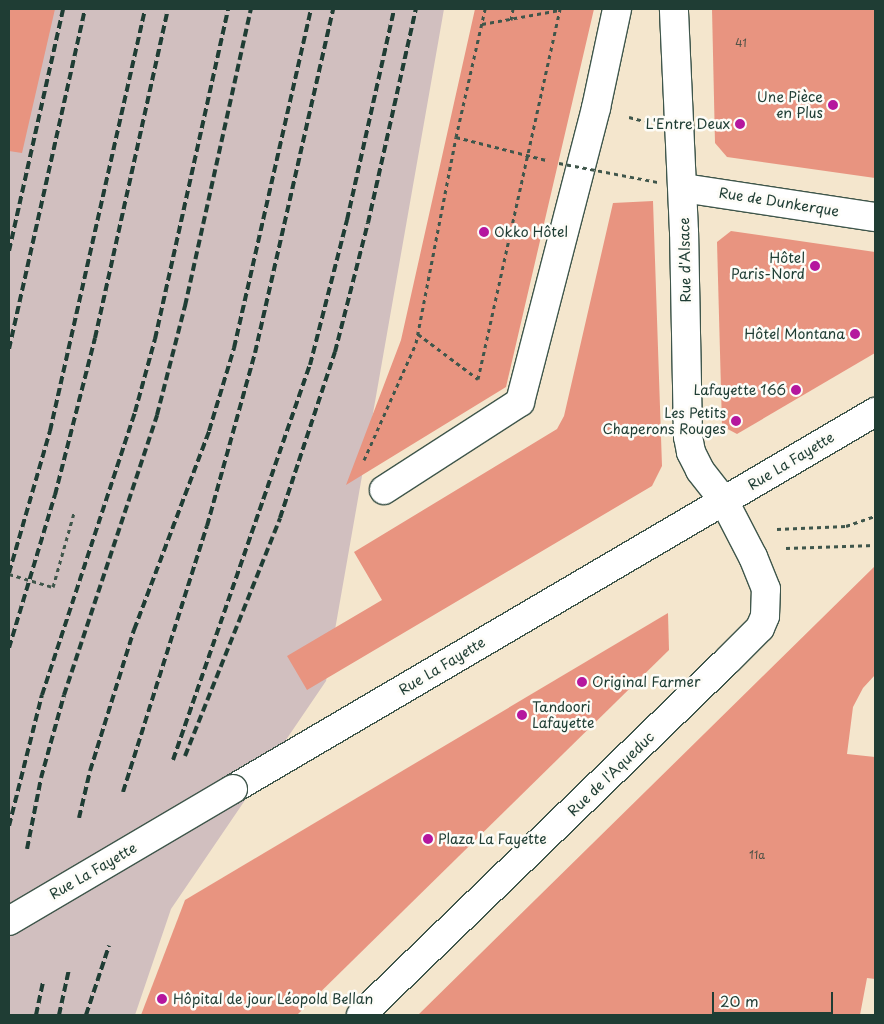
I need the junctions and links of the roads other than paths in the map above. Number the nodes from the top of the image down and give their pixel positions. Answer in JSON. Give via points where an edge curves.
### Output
{"nodes":[{"id":1,"x":617,"y":9,"type":"edge"},
{"id":2,"x":674,"y":9,"type":"edge"},
{"id":3,"x":670,"y":185,"type":"junction"},
{"id":4,"x":875,"y":217,"type":"edge"},
{"id":5,"x":875,"y":412,"type":"edge"},
{"id":6,"x":384,"y":490,"type":"dead end"},
{"id":7,"x":724,"y":500,"type":"junction"},
{"id":8,"x":9,"y":921,"type":"edge"},
{"id":9,"x":362,"y":1015,"type":"edge"}],
"edges":[{"from":1,"to":6,"type":"street","via":[[596,108],[520,402]]},
{"from":2,"to":3,"type":"street","name":"Rue d'Alsace"},
{"from":3,"to":4,"type":"street","name":"Rue de Dunkerque"},
{"from":3,"to":7,"type":"street","name":"Rue d'Alsace","via":[[688,437],[700,470]]},
{"from":5,"to":7,"type":"street","name":"Rue La Fayette"},
{"from":7,"to":8,"type":"street","name":"Rue La Fayette","bridge":true},
{"from":7,"to":9,"type":"street","name":"Rue de l'Aqueduc","via":[[766,589],[765,616],[760,628]]}]}
